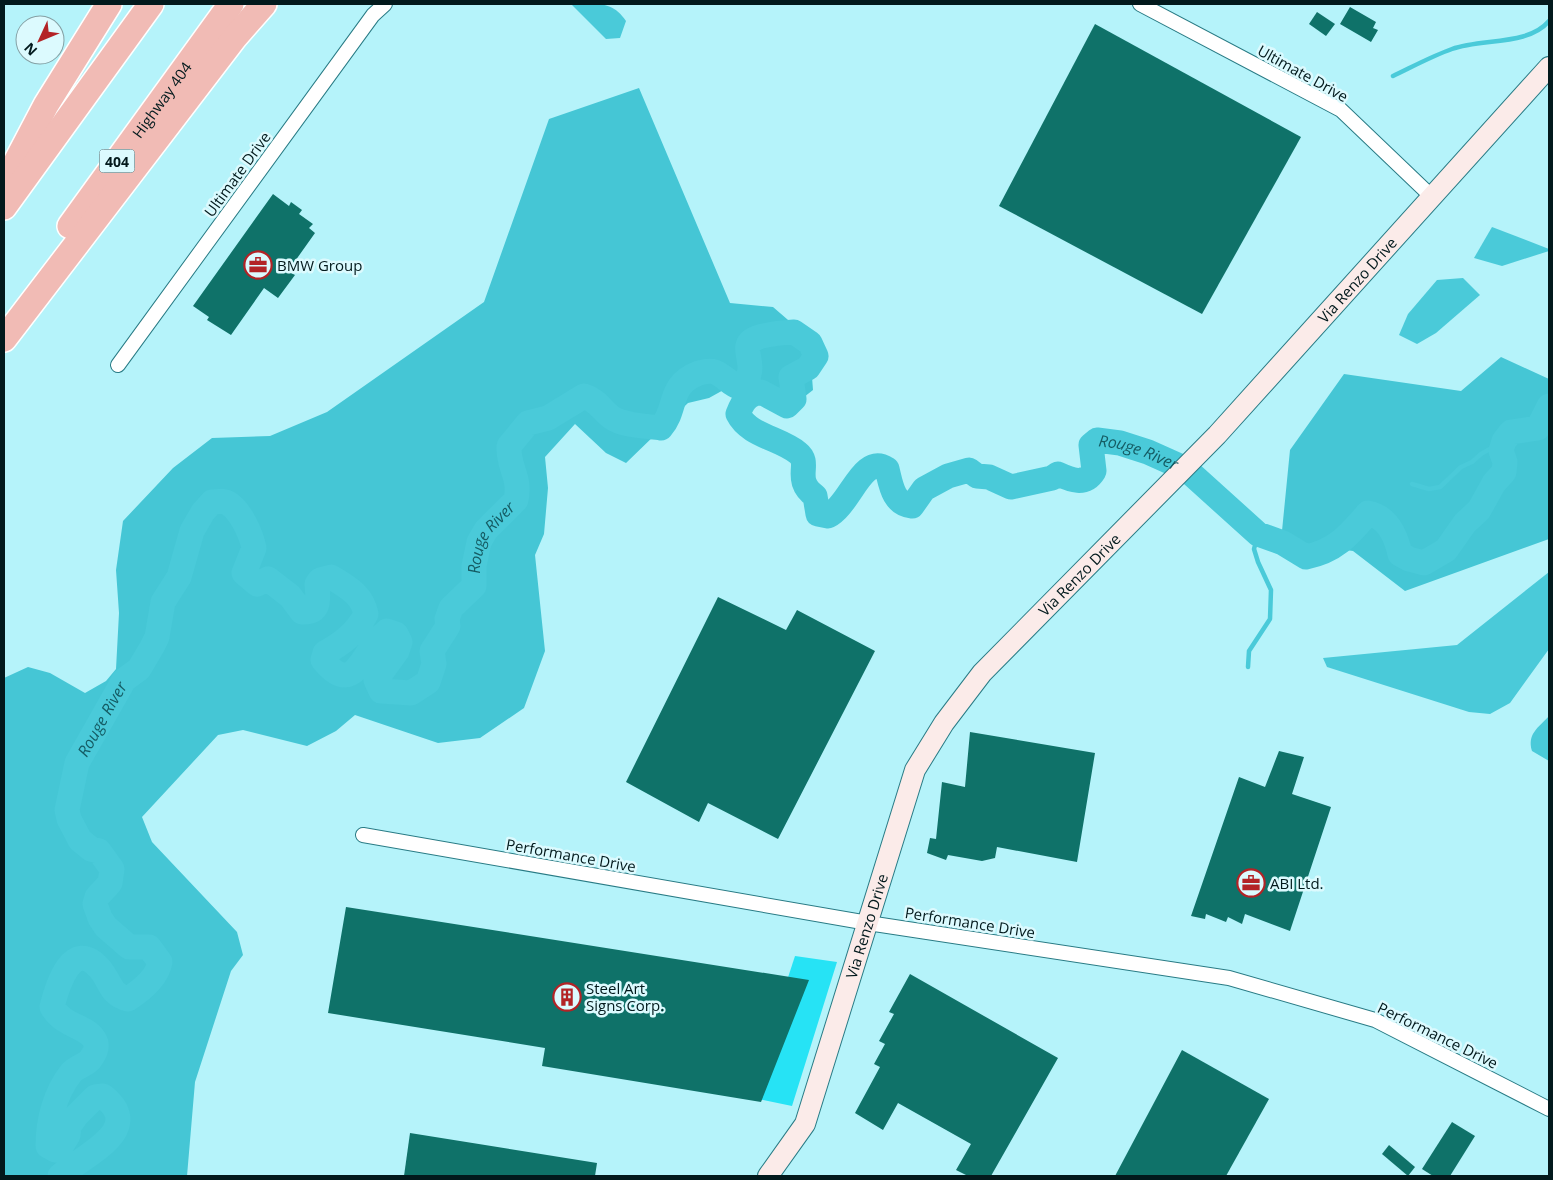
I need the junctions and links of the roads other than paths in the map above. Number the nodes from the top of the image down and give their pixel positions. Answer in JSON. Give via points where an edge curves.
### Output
{"nodes":[{"id":1,"x":109,"y":4,"type":"edge"},
{"id":2,"x":151,"y":4,"type":"edge"},
{"id":3,"x":231,"y":4,"type":"edge"},
{"id":4,"x":264,"y":4,"type":"edge"},
{"id":5,"x":384,"y":4,"type":"edge"},
{"id":6,"x":1140,"y":4,"type":"edge"},
{"id":7,"x":1549,"y":67,"type":"edge"},
{"id":8,"x":4,"y":186,"type":"edge"},
{"id":9,"x":1431,"y":196,"type":"junction"},
{"id":10,"x":4,"y":207,"type":"edge"},
{"id":11,"x":4,"y":317,"type":"edge"},
{"id":12,"x":4,"y":339,"type":"edge"},
{"id":13,"x":118,"y":365,"type":"dead end"},
{"id":14,"x":363,"y":835,"type":"dead end"},
{"id":15,"x":868,"y":923,"type":"junction"},
{"id":16,"x":1549,"y":1109,"type":"edge"},
{"id":17,"x":768,"y":1176,"type":"edge"}],
"edges":[{"from":1,"to":8,"type":"highway","via":[[46,106]]},
{"from":2,"to":10,"type":"highway"},
{"from":3,"to":11,"type":"highway","name":"Highway 404","number":"404"},
{"from":4,"to":12,"type":"highway","via":[[235,37]]},
{"from":5,"to":13,"type":"street","name":"Ultimate Drive","via":[[373,14]]},
{"from":6,"to":9,"type":"street","name":"Ultimate Drive","via":[[1341,110]]},
{"from":7,"to":9,"type":"street","name":"Via Renzo Drive"},
{"from":9,"to":15,"type":"street","name":"Via Renzo Drive","via":[[1217,435],[982,674],[944,723],[915,770]]},
{"from":14,"to":15,"type":"street","name":"Performance Drive"},
{"from":15,"to":16,"type":"street","name":"Performance Drive","via":[[1229,978],[1375,1020]]},
{"from":15,"to":17,"type":"street","name":"Via Renzo Drive","via":[[806,1124]]}]}
